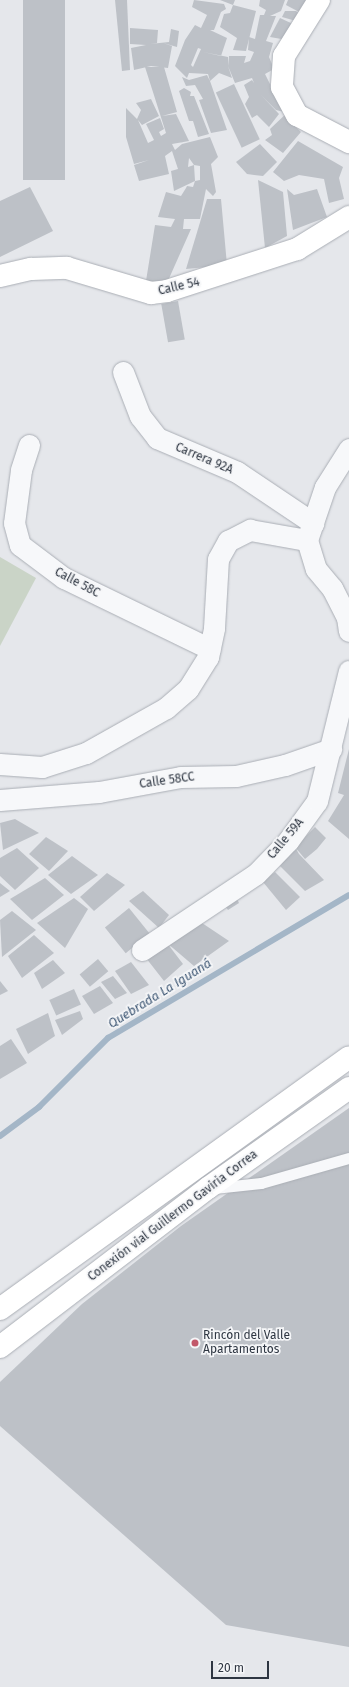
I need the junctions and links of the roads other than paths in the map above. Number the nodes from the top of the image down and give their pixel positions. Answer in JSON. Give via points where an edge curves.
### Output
{"nodes":[{"id":1,"x":319,"y":0,"type":"edge"},
{"id":2,"x":349,"y":142,"type":"edge"},
{"id":3,"x":349,"y":217,"type":"edge"},
{"id":4,"x":0,"y":276,"type":"edge"},
{"id":5,"x":123,"y":372,"type":"dead end"},
{"id":6,"x":29,"y":445,"type":"dead end"},
{"id":7,"x":349,"y":449,"type":"edge"},
{"id":8,"x":310,"y":531,"type":"junction"},
{"id":9,"x":349,"y":631,"type":"edge"},
{"id":10,"x":210,"y":649,"type":"junction"},
{"id":11,"x":349,"y":671,"type":"edge"},
{"id":12,"x":331,"y":749,"type":"junction"},
{"id":13,"x":0,"y":764,"type":"edge"},
{"id":14,"x":0,"y":800,"type":"edge"},
{"id":15,"x":142,"y":950,"type":"dead end"},
{"id":16,"x":349,"y":1057,"type":"edge"},
{"id":17,"x":349,"y":1088,"type":"edge"},
{"id":18,"x":349,"y":1158,"type":"edge"},
{"id":19,"x":208,"y":1188,"type":"junction"},
{"id":20,"x":0,"y":1310,"type":"edge"},
{"id":21,"x":0,"y":1347,"type":"edge"}],
"edges":[{"from":1,"to":2,"type":"main road","via":[[284,56],[282,87],[297,115]]},
{"from":3,"to":4,"type":"main road","name":"Calle 54","via":[[298,249],[167,291],[151,293],[67,268],[31,269]]},
{"from":5,"to":8,"type":"street","name":"Carrera 92A","via":[[140,416],[157,438],[237,472]]},
{"from":6,"to":10,"type":"street","name":"Calle 58C","via":[[21,470],[14,523],[20,546],[64,578]]},
{"from":7,"to":8,"type":"street","via":[[325,487]]},
{"from":8,"to":9,"type":"street","via":[[316,569],[332,588],[347,617]]},
{"from":8,"to":10,"type":"street","via":[[250,530],[228,541],[218,559]]},
{"from":10,"to":13,"type":"street","via":[[188,689],[166,708],[116,739],[42,767]]},
{"from":11,"to":12,"type":"street","name":"Calle 59A"},
{"from":12,"to":14,"type":"street","name":"Calle 58CC","via":[[285,765],[236,776],[181,777],[99,792]]},
{"from":12,"to":15,"type":"street","name":"Calle 59A","via":[[317,801],[288,841],[256,874]]},
{"from":16,"to":20,"type":"main road","name":"Conexión vial Guillermo Gaviria Correa"},
{"from":17,"to":19,"type":"main road","name":"Conexión vial Guillermo Gaviria Correa"},
{"from":18,"to":19,"type":"lane","via":[[261,1183]]},
{"from":19,"to":21,"type":"main road","name":"Conexión vial Guillermo Gaviria Correa"}]}
